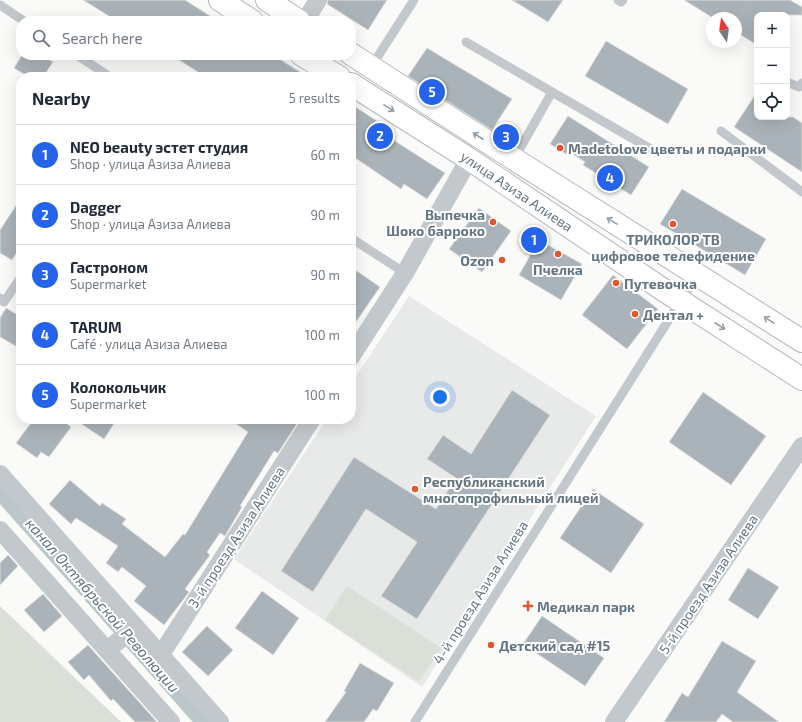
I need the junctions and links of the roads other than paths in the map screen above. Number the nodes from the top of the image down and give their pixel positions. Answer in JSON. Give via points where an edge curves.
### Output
{"nodes":[{"id":1,"x":220,"y":0,"type":"edge"},
{"id":2,"x":267,"y":0,"type":"edge"},
{"id":3,"x":318,"y":0,"type":"edge"},
{"id":4,"x":414,"y":0,"type":"edge"},
{"id":5,"x":618,"y":0,"type":"edge"},
{"id":6,"x":623,"y":0,"type":"edge"},
{"id":7,"x":0,"y":5,"type":"edge"},
{"id":8,"x":16,"y":16,"type":"edge"},
{"id":9,"x":244,"y":16,"type":"edge"},
{"id":10,"x":291,"y":16,"type":"edge"},
{"id":11,"x":308,"y":16,"type":"edge"},
{"id":12,"x":466,"y":42,"type":"dead end"},
{"id":13,"x":356,"y":57,"type":"edge"},
{"id":14,"x":84,"y":60,"type":"edge"},
{"id":15,"x":310,"y":60,"type":"edge"},
{"id":16,"x":371,"y":67,"type":"junction"},
{"id":17,"x":102,"y":72,"type":"edge"},
{"id":18,"x":331,"y":72,"type":"edge"},
{"id":19,"x":790,"y":83,"type":"edge"},
{"id":20,"x":802,"y":83,"type":"edge"},
{"id":21,"x":356,"y":87,"type":"edge"},
{"id":22,"x":552,"y":92,"type":"junction"},
{"id":23,"x":720,"y":131,"type":"dead end"},
{"id":24,"x":656,"y":152,"type":"dead end"},
{"id":25,"x":469,"y":159,"type":"junction"},
{"id":26,"x":514,"y":159,"type":"junction"},
{"id":27,"x":802,"y":192,"type":"edge"},
{"id":28,"x":356,"y":241,"type":"edge"},
{"id":29,"x":405,"y":273,"type":"junction"},
{"id":30,"x":697,"y":275,"type":"junction"},
{"id":31,"x":16,"y":283,"type":"edge"},
{"id":32,"x":2,"y":300,"type":"edge"},
{"id":33,"x":680,"y":300,"type":"junction"},
{"id":34,"x":802,"y":341,"type":"edge"},
{"id":35,"x":356,"y":349,"type":"edge"},
{"id":36,"x":802,"y":379,"type":"edge"},
{"id":37,"x":309,"y":424,"type":"edge"},
{"id":38,"x":802,"y":446,"type":"edge"},
{"id":39,"x":0,"y":474,"type":"edge"},
{"id":40,"x":0,"y":530,"type":"edge"},
{"id":41,"x":136,"y":627,"type":"junction"},
{"id":42,"x":107,"y":650,"type":"junction"},
{"id":43,"x":160,"y":656,"type":"junction"},
{"id":44,"x":171,"y":722,"type":"edge"},
{"id":45,"x":220,"y":722,"type":"edge"},
{"id":46,"x":415,"y":722,"type":"edge"},
{"id":47,"x":614,"y":722,"type":"edge"}],
"edges":[{"from":1,"to":9,"type":"main road"},
{"from":2,"to":10,"type":"main road"},
{"from":3,"to":11,"type":"street"},
{"from":4,"to":16,"type":"lane"},
{"from":5,"to":6,"type":"lane"},
{"from":7,"to":8,"type":"lane"},
{"from":12,"to":22,"type":"lane"},
{"from":13,"to":16,"type":"main road","name":"улица Азиза Алиева"},
{"from":14,"to":17,"type":"lane"},
{"from":15,"to":18,"type":"main road"},
{"from":26,"to":16,"type":"main road","name":"улица Азиза Алиева","one_way":true},
{"from":19,"to":20,"type":"lane","via":[[798,87]]},
{"from":21,"to":25,"type":"main road","name":"улица Азиза Алиева","one_way":true},
{"from":22,"to":24,"type":"lane"},
{"from":22,"to":26,"type":"lane"},
{"from":23,"to":27,"type":"lane"},
{"from":25,"to":29,"type":"street"},
{"from":25,"to":33,"type":"main road","name":"улица Азиза Алиева"},
{"from":30,"to":26,"type":"main road","name":"улица Азиза Алиева","one_way":true},
{"from":28,"to":29,"type":"lane"},
{"from":29,"to":35,"type":"street"},
{"from":30,"to":33,"type":"lane","name":"4-й проезд Азиза Алиева"},
{"from":34,"to":30,"type":"main road","name":"улица Азиза Алиева","one_way":true},
{"from":31,"to":32,"type":"lane"},
{"from":33,"to":36,"type":"main road","name":"улица Азиза Алиева","one_way":true},
{"from":33,"to":46,"type":"lane","name":"4-й проезд Азиза Алиева"},
{"from":37,"to":43,"type":"street","name":"3-й проезд Азиза Алиева"},
{"from":38,"to":47,"type":"street","name":"5-й проезд Азиза Алиева"},
{"from":39,"to":41,"type":"street"},
{"from":40,"to":42,"type":"street"},
{"from":41,"to":42,"type":"street"},
{"from":41,"to":43,"type":"street"},
{"from":42,"to":44,"type":"street"},
{"from":43,"to":45,"type":"street"}]}
